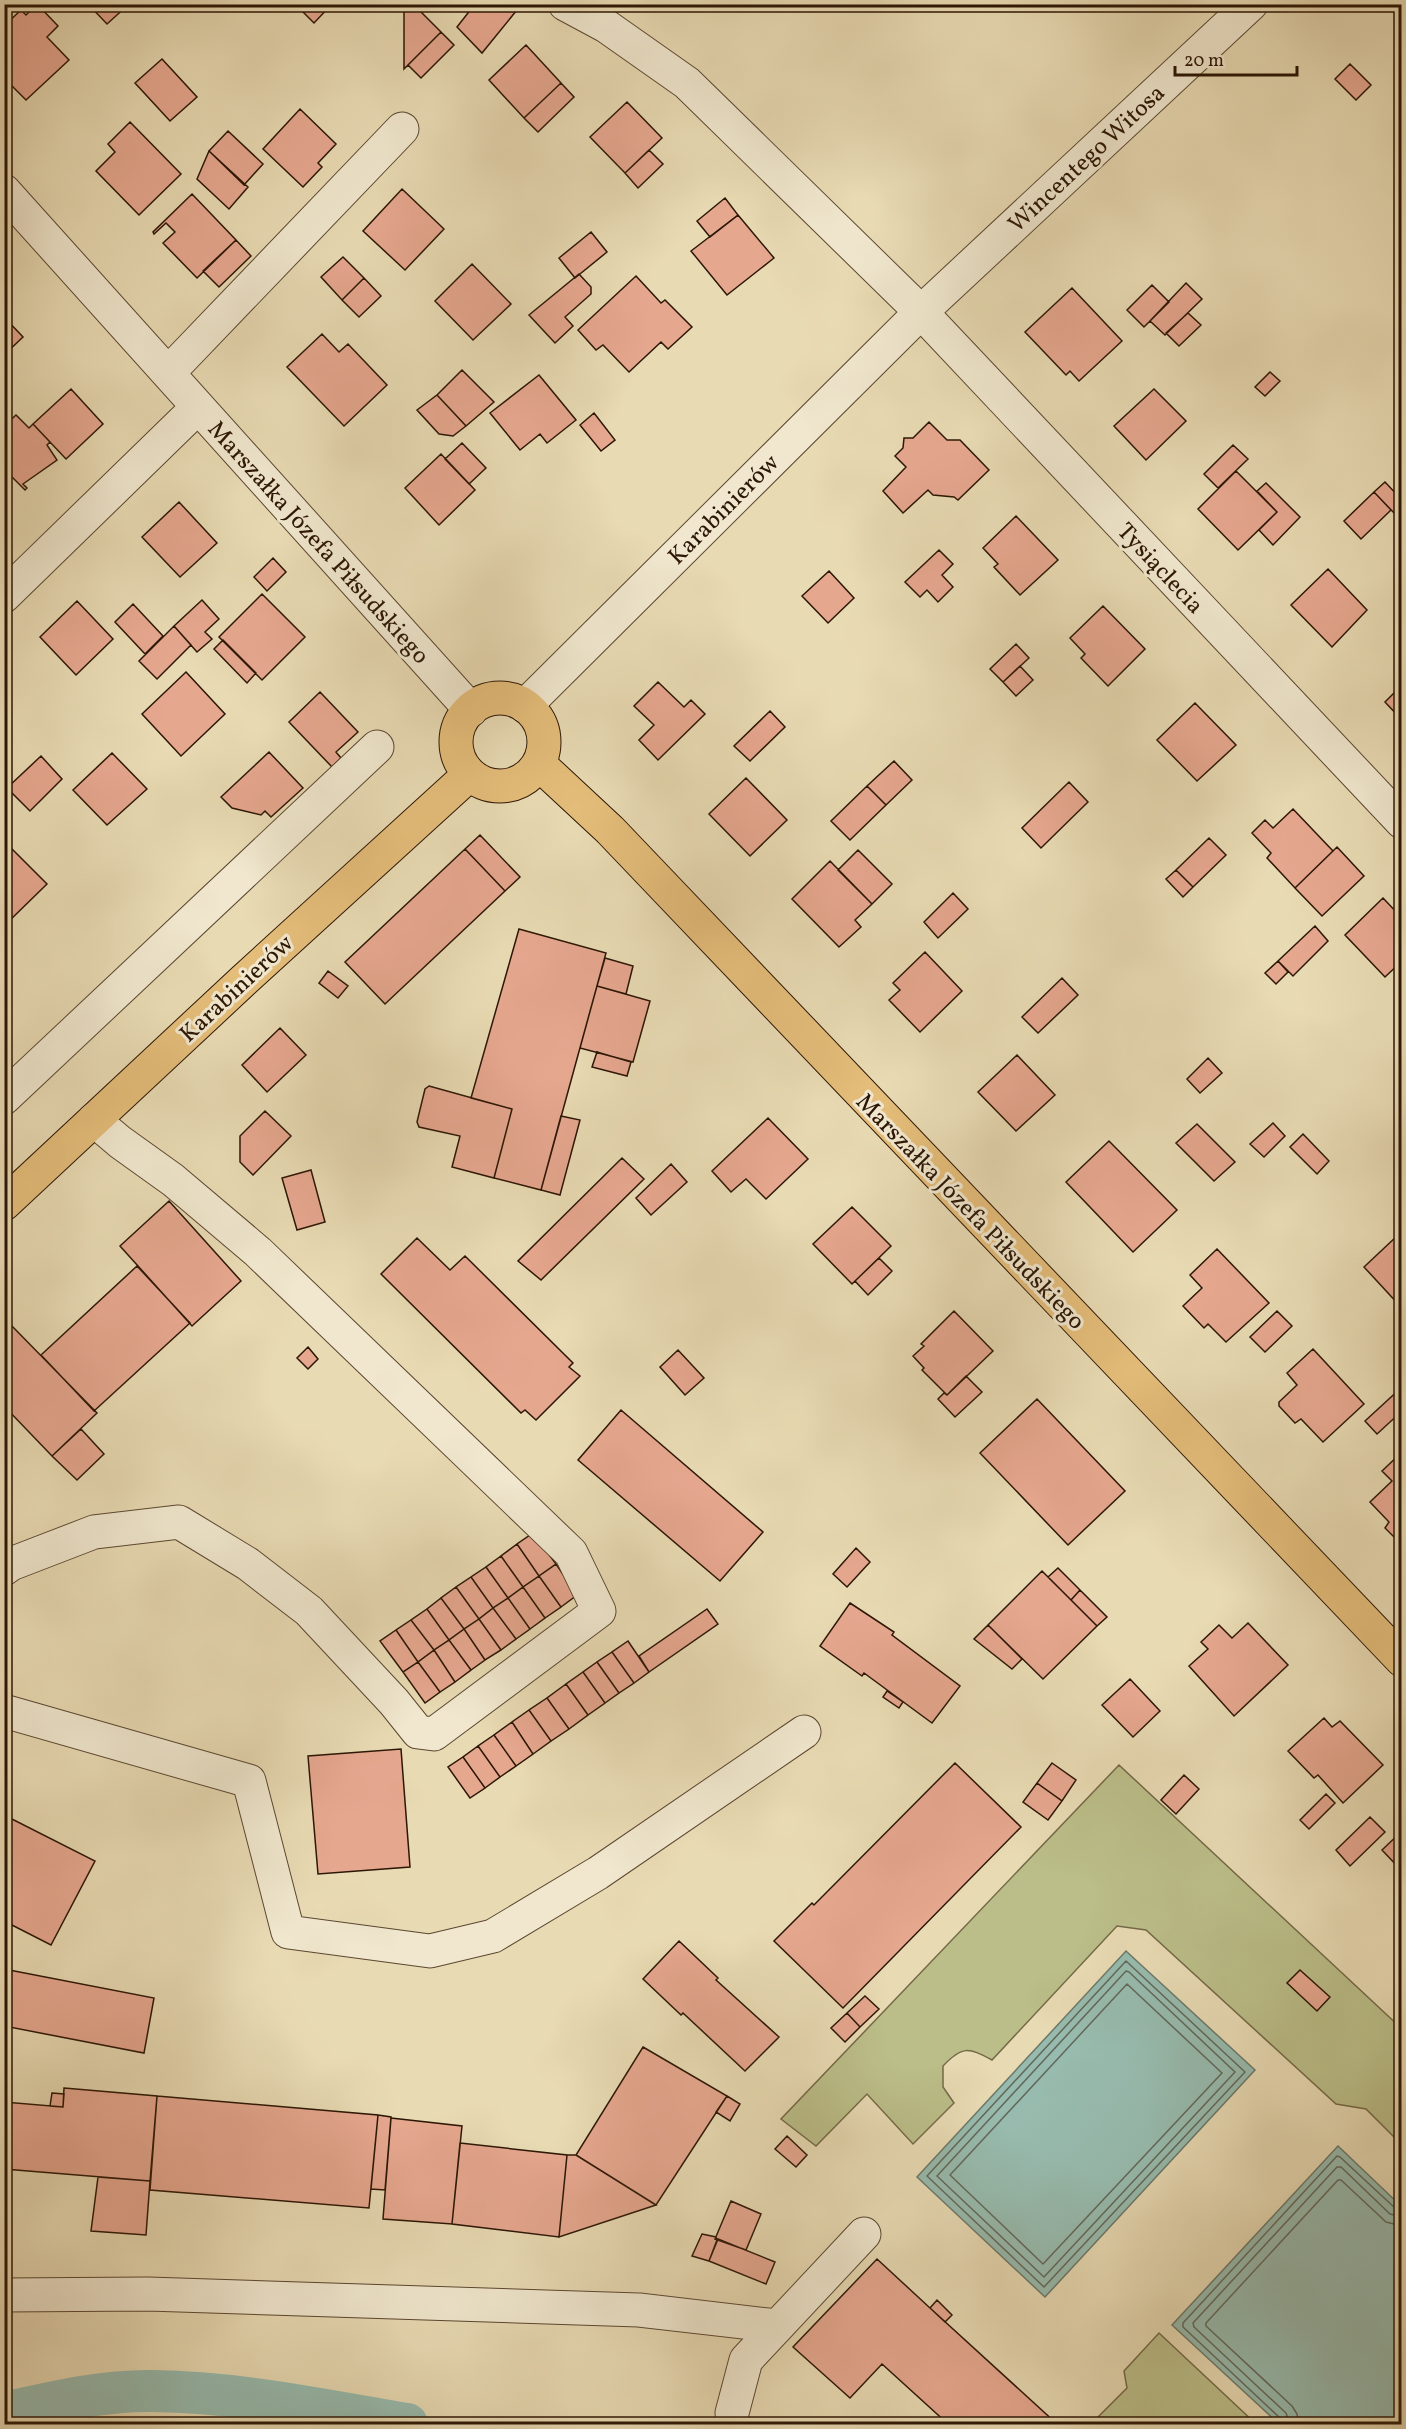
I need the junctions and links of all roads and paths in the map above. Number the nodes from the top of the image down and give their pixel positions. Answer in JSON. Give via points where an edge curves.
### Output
{"nodes":[{"id":1,"x":565,"y":4,"type":"edge"},
{"id":2,"x":1251,"y":4,"type":"edge"},
{"id":3,"x":402,"y":129,"type":"dead end"},
{"id":4,"x":4,"y":191,"type":"edge"},
{"id":5,"x":921,"y":312,"type":"junction"},
{"id":6,"x":168,"y":373,"type":"junction"},
{"id":7,"x":197,"y":408,"type":"junction"},
{"id":8,"x":4,"y":596,"type":"edge"},
{"id":9,"x":525,"y":706,"type":"junction"},
{"id":10,"x":471,"y":710,"type":"junction"},
{"id":11,"x":377,"y":747,"type":"dead end"},
{"id":12,"x":539,"y":764,"type":"junction"},
{"id":13,"x":470,"y":774,"type":"junction"},
{"id":14,"x":1401,"y":822,"type":"edge"},
{"id":15,"x":4,"y":1098,"type":"edge"},
{"id":16,"x":94,"y":1120,"type":"junction"},
{"id":17,"x":4,"y":1204,"type":"edge"},
{"id":18,"x":4,"y":1569,"type":"edge"},
{"id":19,"x":1401,"y":1660,"type":"edge"},
{"id":20,"x":4,"y":1711,"type":"edge"},
{"id":21,"x":804,"y":1732,"type":"dead end"},
{"id":22,"x":864,"y":2234,"type":"dead end"},
{"id":23,"x":4,"y":2295,"type":"edge"},
{"id":24,"x":777,"y":2326,"type":"junction"},
{"id":25,"x":732,"y":2413,"type":"dead end"}],
"edges":[{"from":1,"to":5,"type":"street","name":"Tysiąclecia","via":[[606,26],[687,83]]},
{"from":2,"to":5,"type":"street","name":"Wincentego Witosa"},
{"from":3,"to":6,"type":"street"},
{"from":4,"to":6,"type":"street","name":"Marszałka Józefa Piłsudskiego"},
{"from":5,"to":9,"type":"street","name":"Karabinierów"},
{"from":5,"to":14,"type":"street","name":"Tysiąclecia"},
{"from":6,"to":7,"type":"street","name":"Marszałka Józefa Piłsudskiego"},
{"from":7,"to":8,"type":"street"},
{"from":7,"to":10,"type":"street","name":"Marszałka Józefa Piłsudskiego"},
{"from":9,"to":10,"type":"main road","via":[[503,699],[481,703]]},
{"from":9,"to":12,"type":"main road","via":[[541,726],[544,739]]},
{"from":10,"to":13,"type":"main road","via":[[458,730],[457,742],[458,754]]},
{"from":11,"to":15,"type":"street"},
{"from":12,"to":13,"type":"main road","via":[[520,782],[507,786],[481,782]]},
{"from":12,"to":19,"type":"main road","name":"Marszałka Józefa Piłsudskiego","via":[[610,830]]},
{"from":13,"to":16,"type":"main road","name":"Karabinierów"},
{"from":16,"to":17,"type":"main road","name":"Karabinierów"},
{"from":16,"to":18,"type":"street","via":[[258,1252],[571,1553],[599,1611],[434,1734],[418,1732],[309,1611],[248,1564],[179,1522],[94,1532]]},
{"from":20,"to":21,"type":"street","via":[[249,1781],[288,1932],[430,1951],[493,1936],[598,1873]]},
{"from":22,"to":24,"type":"street"},
{"from":23,"to":24,"type":"street","via":[[148,2294],[639,2310]]},
{"from":24,"to":25,"type":"street","via":[[746,2360]]}]}
